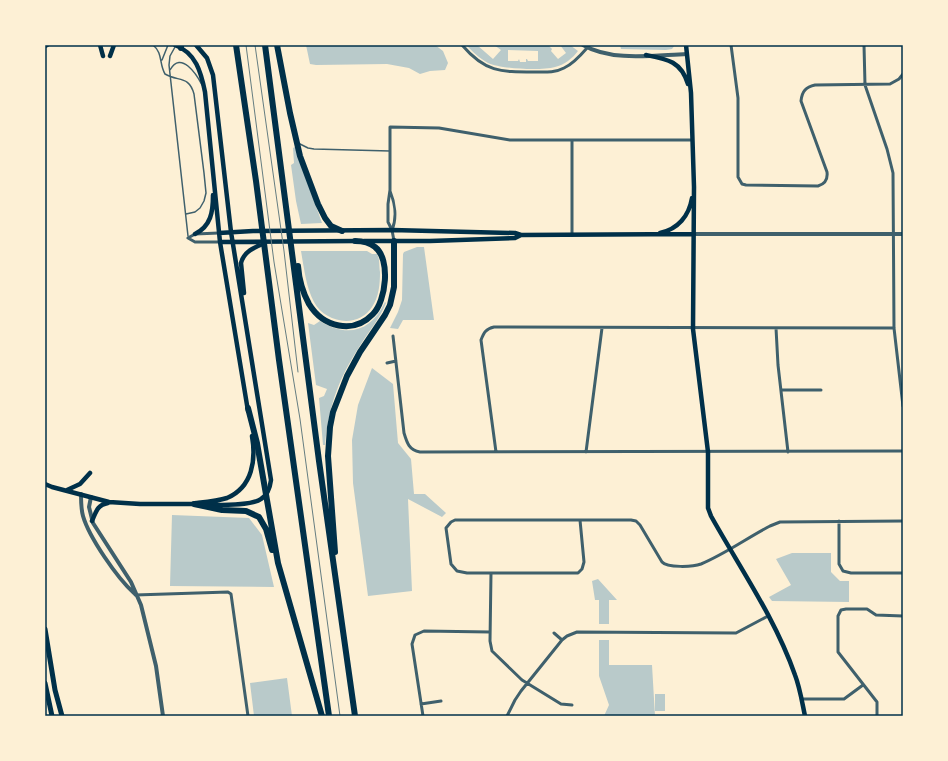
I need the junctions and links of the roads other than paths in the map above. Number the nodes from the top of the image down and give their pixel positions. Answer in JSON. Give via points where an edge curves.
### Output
{"nodes":[{"id":1,"x":100,"y":45,"type":"edge"},
{"id":2,"x":114,"y":45,"type":"edge"},
{"id":3,"x":153,"y":45,"type":"edge"},
{"id":4,"x":168,"y":45,"type":"edge"},
{"id":5,"x":196,"y":45,"type":"edge"},
{"id":6,"x":236,"y":45,"type":"edge"},
{"id":7,"x":267,"y":45,"type":"edge"},
{"id":8,"x":277,"y":45,"type":"edge"},
{"id":9,"x":462,"y":45,"type":"edge"},
{"id":10,"x":686,"y":45,"type":"edge"},
{"id":11,"x":730,"y":45,"type":"edge"},
{"id":12,"x":864,"y":45,"type":"edge"},
{"id":13,"x":177,"y":46,"type":"edge"},
{"id":14,"x":585,"y":46,"type":"edge"},
{"id":15,"x":687,"y":54,"type":"junction"},
{"id":16,"x":646,"y":55,"type":"junction"},
{"id":17,"x":103,"y":56,"type":"dead end"},
{"id":18,"x":110,"y":56,"type":"dead end"},
{"id":19,"x":162,"y":62,"type":"junction"},
{"id":20,"x":170,"y":70,"type":"junction"},
{"id":21,"x":903,"y":74,"type":"edge"},
{"id":22,"x":171,"y":77,"type":"junction"},
{"id":23,"x":865,"y":84,"type":"junction"},
{"id":24,"x":205,"y":92,"type":"junction"},
{"id":25,"x":691,"y":93,"type":"junction"},
{"id":26,"x":296,"y":140,"type":"junction"},
{"id":27,"x":572,"y":140,"type":"junction"},
{"id":28,"x":692,"y":140,"type":"junction"},
{"id":29,"x":390,"y":151,"type":"junction"},
{"id":30,"x":213,"y":174,"type":"junction"},
{"id":31,"x":694,"y":186,"type":"junction"},
{"id":32,"x":390,"y":190,"type":"junction"},
{"id":33,"x":186,"y":214,"type":"junction"},
{"id":34,"x":392,"y":230,"type":"junction"},
{"id":35,"x":342,"y":231,"type":"junction"},
{"id":36,"x":231,"y":232,"type":"junction"},
{"id":37,"x":219,"y":233,"type":"junction"},
{"id":38,"x":195,"y":234,"type":"junction"},
{"id":39,"x":694,"y":234,"type":"junction"},
{"id":40,"x":893,"y":234,"type":"junction"},
{"id":41,"x":903,"y":234,"type":"edge"},
{"id":42,"x":572,"y":235,"type":"junction"},
{"id":43,"x":652,"y":235,"type":"junction"},
{"id":44,"x":521,"y":236,"type":"junction"},
{"id":45,"x":188,"y":238,"type":"junction"},
{"id":46,"x":233,"y":241,"type":"junction"},
{"id":47,"x":273,"y":241,"type":"junction"},
{"id":48,"x":355,"y":241,"type":"junction"},
{"id":49,"x":394,"y":241,"type":"junction"},
{"id":50,"x":220,"y":242,"type":"junction"},
{"id":51,"x":246,"y":322,"type":"junction"},
{"id":52,"x":602,"y":328,"type":"junction"},
{"id":53,"x":776,"y":328,"type":"junction"},
{"id":54,"x":894,"y":328,"type":"junction"},
{"id":55,"x":693,"y":329,"type":"junction"},
{"id":56,"x":393,"y":336,"type":"dead end"},
{"id":57,"x":396,"y":361,"type":"junction"},
{"id":58,"x":387,"y":363,"type":"dead end"},
{"id":59,"x":781,"y":390,"type":"junction"},
{"id":60,"x":821,"y":390,"type":"dead end"},
{"id":61,"x":903,"y":406,"type":"edge"},
{"id":62,"x":248,"y":408,"type":"junction"},
{"id":63,"x":496,"y":452,"type":"junction"},
{"id":64,"x":586,"y":452,"type":"junction"},
{"id":65,"x":708,"y":452,"type":"junction"},
{"id":66,"x":788,"y":452,"type":"junction"},
{"id":67,"x":903,"y":452,"type":"edge"},
{"id":68,"x":90,"y":473,"type":"dead end"},
{"id":69,"x":45,"y":484,"type":"edge"},
{"id":70,"x":45,"y":487,"type":"edge"},
{"id":71,"x":52,"y":487,"type":"junction"},
{"id":72,"x":67,"y":490,"type":"junction"},
{"id":73,"x":81,"y":494,"type":"junction"},
{"id":74,"x":265,"y":496,"type":"junction"},
{"id":75,"x":91,"y":497,"type":"junction"},
{"id":76,"x":111,"y":502,"type":"junction"},
{"id":77,"x":194,"y":504,"type":"junction"},
{"id":78,"x":580,"y":520,"type":"junction"},
{"id":79,"x":92,"y":521,"type":"junction"},
{"id":80,"x":839,"y":521,"type":"junction"},
{"id":81,"x":903,"y":521,"type":"edge"},
{"id":82,"x":729,"y":548,"type":"junction"},
{"id":83,"x":278,"y":562,"type":"junction"},
{"id":84,"x":491,"y":573,"type":"junction"},
{"id":85,"x":903,"y":574,"type":"edge"},
{"id":86,"x":135,"y":595,"type":"junction"},
{"id":87,"x":340,"y":614,"type":"junction"},
{"id":88,"x":768,"y":616,"type":"junction"},
{"id":89,"x":903,"y":616,"type":"edge"},
{"id":90,"x":45,"y":629,"type":"edge"},
{"id":91,"x":490,"y":632,"type":"junction"},
{"id":92,"x":554,"y":633,"type":"dead end"},
{"id":93,"x":562,"y":640,"type":"junction"},
{"id":94,"x":47,"y":656,"type":"edge"},
{"id":95,"x":45,"y":683,"type":"edge"},
{"id":96,"x":527,"y":684,"type":"junction"},
{"id":97,"x":863,"y":686,"type":"junction"},
{"id":98,"x":802,"y":699,"type":"junction"},
{"id":99,"x":441,"y":700,"type":"dead end"},
{"id":100,"x":421,"y":704,"type":"junction"},
{"id":101,"x":572,"y":705,"type":"dead end"},
{"id":102,"x":52,"y":716,"type":"edge"},
{"id":103,"x":62,"y":716,"type":"edge"},
{"id":104,"x":163,"y":716,"type":"edge"},
{"id":105,"x":248,"y":716,"type":"edge"},
{"id":106,"x":322,"y":716,"type":"edge"},
{"id":107,"x":329,"y":716,"type":"edge"},
{"id":108,"x":355,"y":716,"type":"edge"},
{"id":109,"x":423,"y":716,"type":"edge"},
{"id":110,"x":507,"y":716,"type":"edge"},
{"id":111,"x":805,"y":716,"type":"edge"},
{"id":112,"x":877,"y":716,"type":"edge"}],
"edges":[{"from":1,"to":17,"type":"main road"},
{"from":2,"to":18,"type":"main road"},
{"from":3,"to":19,"type":"lane","via":[[159,51]]},
{"from":4,"to":19,"type":"lane"},
{"from":5,"to":36,"type":"main road","via":[[207,58],[213,75]]},
{"from":6,"to":107,"type":"highway"},
{"from":7,"to":48,"type":"highway","via":[[298,270],[310,304],[319,316],[342,327],[355,326],[368,319],[378,307],[383,293],[384,267],[380,252],[371,244]]},
{"from":7,"to":87,"type":"highway"},
{"from":8,"to":26,"type":"highway"},
{"from":9,"to":14,"type":"street","via":[[479,62],[490,68],[508,72],[559,70],[570,64]]},
{"from":10,"to":15,"type":"main road"},
{"from":11,"to":23,"type":"street","via":[[738,98],[738,177],[742,184],[823,184],[827,172],[802,94],[805,89],[815,84]]},
{"from":12,"to":23,"type":"street"},
{"from":13,"to":20,"type":"lane","via":[[169,60]]},
{"from":13,"to":24,"type":"main road","via":[[188,53],[198,65]]},
{"from":14,"to":16,"type":"street","via":[[610,54]]},
{"from":15,"to":16,"type":"street"},
{"from":15,"to":25,"type":"main road"},
{"from":16,"to":25,"type":"main road","via":[[680,67]]},
{"from":19,"to":22,"type":"lane","via":[[164,73]]},
{"from":20,"to":22,"type":"lane"},
{"from":20,"to":24,"type":"lane","via":[[176,63],[186,65],[195,73]]},
{"from":21,"to":23,"type":"street","via":[[890,84]]},
{"from":22,"to":33,"type":"lane"},
{"from":22,"to":33,"type":"lane","via":[[188,82],[193,90],[204,173],[206,193],[203,204],[197,211]]},
{"from":23,"to":40,"type":"street","via":[[892,167]]},
{"from":24,"to":30,"type":"main road"},
{"from":25,"to":28,"type":"main road"},
{"from":26,"to":29,"type":"lane","via":[[310,149]]},
{"from":26,"to":35,"type":"highway","via":[[308,179],[325,218],[331,226]]},
{"from":27,"to":28,"type":"street"},
{"from":27,"to":29,"type":"street","via":[[510,140],[439,128],[390,127]]},
{"from":27,"to":42,"type":"street"},
{"from":28,"to":31,"type":"main road"},
{"from":29,"to":32,"type":"street"},
{"from":30,"to":37,"type":"main road"},
{"from":30,"to":38,"type":"main road","via":[[213,205],[210,218],[205,227]]},
{"from":31,"to":39,"type":"main road"},
{"from":31,"to":43,"type":"main road","via":[[690,207],[683,220],[668,231]]},
{"from":32,"to":34,"type":"street","via":[[388,222]]},
{"from":32,"to":34,"type":"street","via":[[395,214]]},
{"from":33,"to":45,"type":"lane"},
{"from":34,"to":35,"type":"main road"},
{"from":34,"to":44,"type":"main road","via":[[515,233]]},
{"from":34,"to":49,"type":"street"},
{"from":35,"to":36,"type":"main road"},
{"from":36,"to":37,"type":"main road"},
{"from":36,"to":46,"type":"main road"},
{"from":37,"to":38,"type":"street"},
{"from":37,"to":50,"type":"main road"},
{"from":38,"to":45,"type":"street"},
{"from":39,"to":40,"type":"street"},
{"from":39,"to":43,"type":"main road"},
{"from":39,"to":55,"type":"main road"},
{"from":40,"to":41,"type":"street"},
{"from":40,"to":54,"type":"street"},
{"from":42,"to":43,"type":"main road"},
{"from":42,"to":44,"type":"main road"},
{"from":44,"to":49,"type":"main road"},
{"from":45,"to":50,"type":"street","via":[[196,242]]},
{"from":46,"to":47,"type":"main road"},
{"from":46,"to":50,"type":"main road"},
{"from":46,"to":51,"type":"main road"},
{"from":47,"to":48,"type":"main road"},
{"from":47,"to":51,"type":"main road","via":[[255,248],[242,258]]},
{"from":48,"to":49,"type":"main road"},
{"from":49,"to":87,"type":"highway","via":[[394,287],[390,305],[347,376],[330,427],[328,456]]},
{"from":50,"to":62,"type":"main road"},
{"from":51,"to":74,"type":"main road","via":[[271,480],[271,487]]},
{"from":52,"to":55,"type":"street"},
{"from":52,"to":63,"type":"street","via":[[494,327],[484,333],[481,340]]},
{"from":52,"to":64,"type":"street"},
{"from":53,"to":54,"type":"street"},
{"from":53,"to":55,"type":"street"},
{"from":53,"to":59,"type":"street"},
{"from":54,"to":61,"type":"street"},
{"from":55,"to":65,"type":"main road"},
{"from":56,"to":57,"type":"street"},
{"from":57,"to":58,"type":"street"},
{"from":57,"to":63,"type":"street","via":[[407,444],[420,452]]},
{"from":59,"to":60,"type":"street"},
{"from":59,"to":66,"type":"street"},
{"from":62,"to":74,"type":"highway","via":[[257,443]]},
{"from":62,"to":77,"type":"main road","via":[[254,453],[247,481],[227,498]]},
{"from":63,"to":64,"type":"street"},
{"from":64,"to":65,"type":"street"},
{"from":65,"to":66,"type":"street"},
{"from":65,"to":82,"type":"main road","via":[[708,508]]},
{"from":66,"to":67,"type":"street"},
{"from":68,"to":72,"type":"main road","via":[[80,484]]},
{"from":69,"to":71,"type":"main road"},
{"from":70,"to":71,"type":"main road"},
{"from":71,"to":72,"type":"main road"},
{"from":72,"to":73,"type":"main road"},
{"from":73,"to":75,"type":"main road"},
{"from":73,"to":86,"type":"street","via":[[83,516],[95,541]]},
{"from":74,"to":77,"type":"main road","via":[[259,501],[227,506]]},
{"from":74,"to":83,"type":"highway"},
{"from":75,"to":76,"type":"main road"},
{"from":75,"to":79,"type":"street","via":[[89,507]]},
{"from":76,"to":77,"type":"main road"},
{"from":76,"to":79,"type":"main road","via":[[102,504],[97,509]]},
{"from":77,"to":83,"type":"highway","via":[[222,510],[246,511],[259,517],[264,523]]},
{"from":78,"to":82,"type":"street","via":[[636,521],[667,566],[700,564]]},
{"from":78,"to":84,"type":"street","via":[[584,562],[578,573]]},
{"from":78,"to":84,"type":"street","via":[[451,522],[446,532],[451,564],[454,568],[462,573]]},
{"from":79,"to":86,"type":"street","via":[[130,582]]},
{"from":80,"to":81,"type":"street"},
{"from":80,"to":82,"type":"street","via":[[780,522]]},
{"from":80,"to":85,"type":"street","via":[[839,564],[843,571]]},
{"from":82,"to":88,"type":"main road"},
{"from":83,"to":106,"type":"highway"},
{"from":84,"to":91,"type":"street"},
{"from":86,"to":104,"type":"street","via":[[141,606],[149,635]]},
{"from":86,"to":105,"type":"street","via":[[225,592],[232,594]]},
{"from":87,"to":108,"type":"highway"},
{"from":88,"to":93,"type":"street","via":[[736,633],[577,632]]},
{"from":88,"to":98,"type":"main road","via":[[787,654]]},
{"from":89,"to":97,"type":"street","via":[[876,615],[867,609],[846,609],[839,613],[838,652]]},
{"from":90,"to":94,"type":"main road"},
{"from":91,"to":96,"type":"street","via":[[492,651]]},
{"from":91,"to":100,"type":"street","via":[[424,631],[415,635],[412,644]]},
{"from":92,"to":93,"type":"street"},
{"from":93,"to":96,"type":"street"},
{"from":94,"to":103,"type":"main road"},
{"from":95,"to":102,"type":"main road"},
{"from":96,"to":101,"type":"street","via":[[561,704]]},
{"from":96,"to":110,"type":"street"},
{"from":97,"to":98,"type":"street","via":[[844,699]]},
{"from":97,"to":112,"type":"street","via":[[877,702]]},
{"from":98,"to":111,"type":"main road"},
{"from":99,"to":100,"type":"street"},
{"from":100,"to":109,"type":"street"}]}
